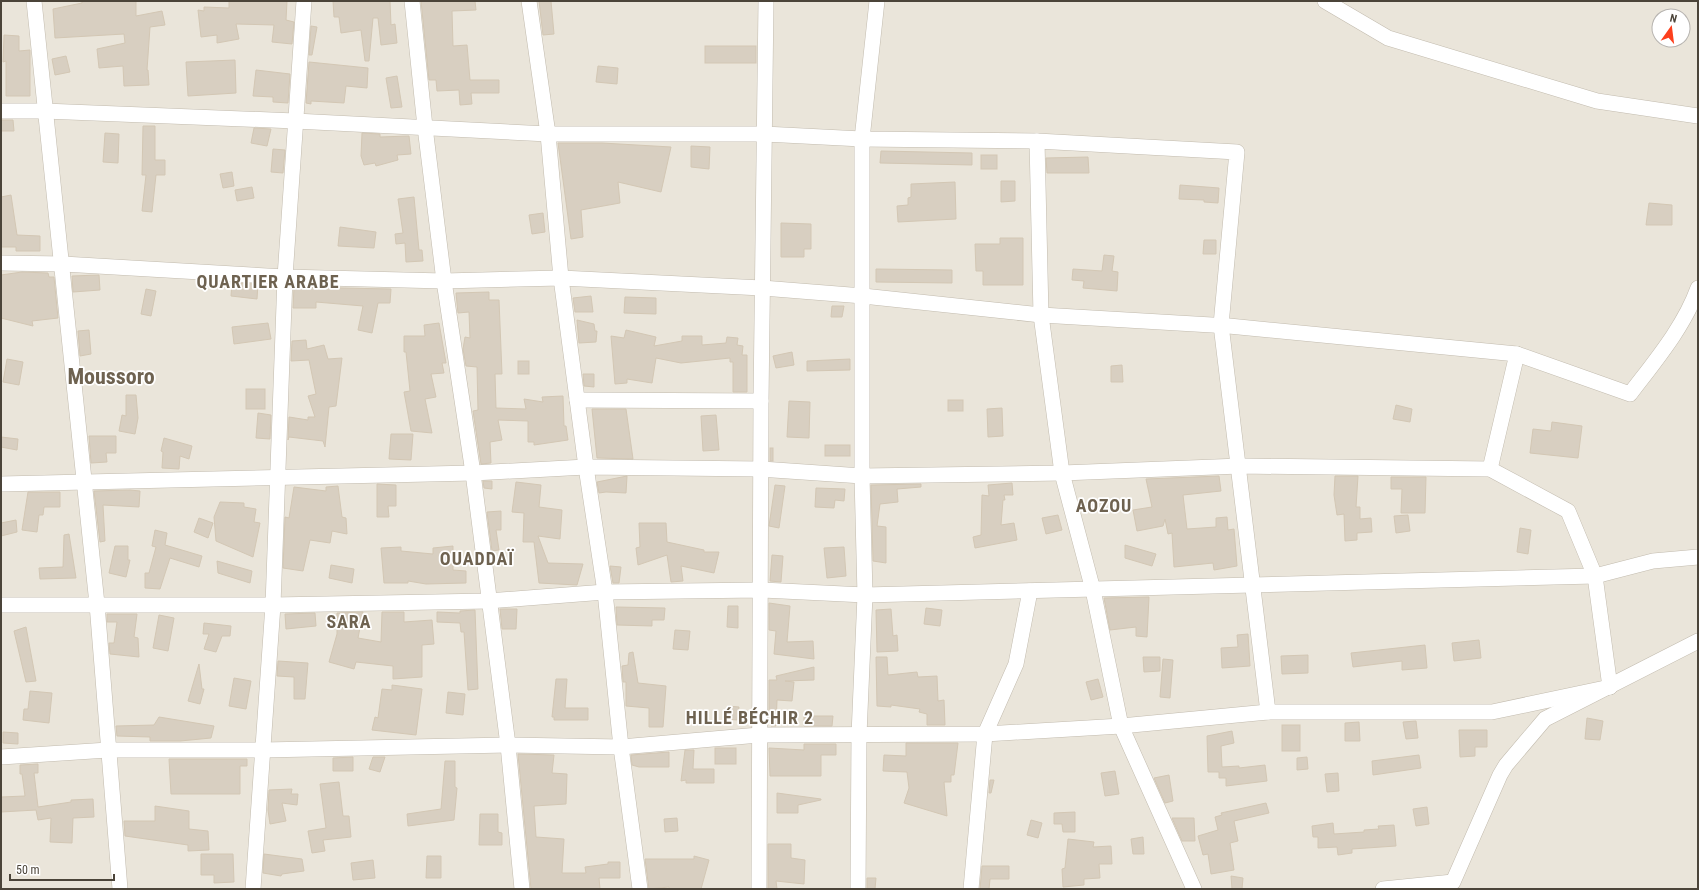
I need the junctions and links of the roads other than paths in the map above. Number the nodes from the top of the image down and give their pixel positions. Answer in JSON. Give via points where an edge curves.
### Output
{"nodes":[{"id":1,"x":34,"y":1,"type":"edge"},
{"id":2,"x":304,"y":1,"type":"edge"},
{"id":3,"x":412,"y":1,"type":"edge"},
{"id":4,"x":529,"y":1,"type":"edge"},
{"id":5,"x":766,"y":1,"type":"edge"},
{"id":6,"x":877,"y":1,"type":"edge"},
{"id":7,"x":1325,"y":1,"type":"edge"},
{"id":8,"x":1,"y":111,"type":"edge"},
{"id":9,"x":44,"y":111,"type":"junction"},
{"id":10,"x":1698,"y":116,"type":"edge"},
{"id":11,"x":295,"y":120,"type":"junction"},
{"id":12,"x":425,"y":127,"type":"junction"},
{"id":13,"x":548,"y":134,"type":"junction"},
{"id":14,"x":764,"y":134,"type":"junction"},
{"id":15,"x":862,"y":140,"type":"junction"},
{"id":16,"x":1037,"y":142,"type":"junction"},
{"id":17,"x":1,"y":263,"type":"edge"},
{"id":18,"x":62,"y":264,"type":"junction"},
{"id":19,"x":285,"y":277,"type":"junction"},
{"id":20,"x":561,"y":278,"type":"junction"},
{"id":21,"x":444,"y":281,"type":"junction"},
{"id":22,"x":762,"y":288,"type":"junction"},
{"id":23,"x":1698,"y":288,"type":"edge"},
{"id":24,"x":862,"y":296,"type":"junction"},
{"id":25,"x":1041,"y":315,"type":"junction"},
{"id":26,"x":1221,"y":326,"type":"junction"},
{"id":27,"x":1517,"y":354,"type":"junction"},
{"id":28,"x":578,"y":400,"type":"junction"},
{"id":29,"x":761,"y":401,"type":"junction"},
{"id":30,"x":1240,"y":466,"type":"junction"},
{"id":31,"x":586,"y":467,"type":"junction"},
{"id":32,"x":760,"y":469,"type":"junction"},
{"id":33,"x":1490,"y":469,"type":"junction"},
{"id":34,"x":473,"y":473,"type":"junction"},
{"id":35,"x":1062,"y":473,"type":"junction"},
{"id":36,"x":862,"y":476,"type":"junction"},
{"id":37,"x":278,"y":477,"type":"junction"},
{"id":38,"x":83,"y":482,"type":"junction"},
{"id":39,"x":1,"y":484,"type":"edge"},
{"id":40,"x":1698,"y":557,"type":"edge"},
{"id":41,"x":1595,"y":576,"type":"junction"},
{"id":42,"x":1252,"y":585,"type":"junction"},
{"id":43,"x":760,"y":590,"type":"junction"},
{"id":44,"x":1093,"y":590,"type":"junction"},
{"id":45,"x":1030,"y":591,"type":"junction"},
{"id":46,"x":605,"y":592,"type":"junction"},
{"id":47,"x":865,"y":595,"type":"junction"},
{"id":48,"x":488,"y":600,"type":"junction"},
{"id":49,"x":97,"y":604,"type":"junction"},
{"id":50,"x":1,"y":605,"type":"edge"},
{"id":51,"x":273,"y":605,"type":"junction"},
{"id":52,"x":1698,"y":641,"type":"edge"},
{"id":53,"x":1610,"y":687,"type":"junction"},
{"id":54,"x":1268,"y":712,"type":"junction"},
{"id":55,"x":1121,"y":726,"type":"junction"},
{"id":56,"x":985,"y":734,"type":"junction"},
{"id":57,"x":759,"y":735,"type":"junction"},
{"id":58,"x":859,"y":735,"type":"junction"},
{"id":59,"x":508,"y":745,"type":"junction"},
{"id":60,"x":621,"y":747,"type":"junction"},
{"id":61,"x":108,"y":750,"type":"junction"},
{"id":62,"x":263,"y":750,"type":"junction"},
{"id":63,"x":1,"y":757,"type":"edge"},
{"id":64,"x":120,"y":889,"type":"edge"},
{"id":65,"x":253,"y":889,"type":"edge"},
{"id":66,"x":522,"y":889,"type":"edge"},
{"id":67,"x":640,"y":889,"type":"edge"},
{"id":68,"x":759,"y":889,"type":"edge"},
{"id":69,"x":858,"y":889,"type":"edge"},
{"id":70,"x":971,"y":889,"type":"edge"},
{"id":71,"x":1194,"y":889,"type":"edge"},
{"id":72,"x":1383,"y":889,"type":"edge"}],
"edges":[{"from":1,"to":9,"type":"street"},
{"from":2,"to":11,"type":"street"},
{"from":3,"to":12,"type":"street"},
{"from":4,"to":13,"type":"street"},
{"from":5,"to":14,"type":"street"},
{"from":6,"to":15,"type":"street"},
{"from":7,"to":10,"type":"street","via":[[1388,38],[1597,101]]},
{"from":8,"to":9,"type":"street"},
{"from":9,"to":11,"type":"street"},
{"from":9,"to":18,"type":"street"},
{"from":11,"to":12,"type":"street"},
{"from":11,"to":19,"type":"street"},
{"from":12,"to":13,"type":"street"},
{"from":12,"to":21,"type":"street"},
{"from":13,"to":14,"type":"street"},
{"from":13,"to":20,"type":"street"},
{"from":14,"to":15,"type":"street"},
{"from":14,"to":22,"type":"street"},
{"from":15,"to":16,"type":"street"},
{"from":15,"to":24,"type":"street"},
{"from":16,"to":25,"type":"street"},
{"from":16,"to":26,"type":"street","via":[[1237,152]]},
{"from":17,"to":18,"type":"street"},
{"from":18,"to":19,"type":"street"},
{"from":18,"to":38,"type":"street"},
{"from":19,"to":21,"type":"street"},
{"from":19,"to":37,"type":"street"},
{"from":20,"to":21,"type":"street"},
{"from":20,"to":22,"type":"street"},
{"from":20,"to":28,"type":"street"},
{"from":21,"to":34,"type":"street"},
{"from":22,"to":24,"type":"street"},
{"from":22,"to":29,"type":"street"},
{"from":23,"to":27,"type":"street","via":[[1692,304],[1663,351],[1630,394]]},
{"from":24,"to":25,"type":"street"},
{"from":24,"to":36,"type":"street"},
{"from":25,"to":26,"type":"street"},
{"from":25,"to":35,"type":"street"},
{"from":26,"to":27,"type":"street"},
{"from":26,"to":30,"type":"street"},
{"from":27,"to":33,"type":"street"},
{"from":28,"to":29,"type":"street"},
{"from":28,"to":31,"type":"street"},
{"from":29,"to":32,"type":"street"},
{"from":30,"to":33,"type":"street"},
{"from":30,"to":35,"type":"street"},
{"from":30,"to":42,"type":"street"},
{"from":31,"to":32,"type":"street"},
{"from":31,"to":34,"type":"street"},
{"from":31,"to":46,"type":"street"},
{"from":32,"to":36,"type":"street"},
{"from":32,"to":43,"type":"street"},
{"from":33,"to":41,"type":"street","via":[[1568,511]]},
{"from":34,"to":37,"type":"street"},
{"from":34,"to":48,"type":"street"},
{"from":35,"to":36,"type":"street"},
{"from":35,"to":44,"type":"street"},
{"from":36,"to":47,"type":"street"},
{"from":37,"to":38,"type":"street"},
{"from":37,"to":51,"type":"street"},
{"from":38,"to":39,"type":"street"},
{"from":38,"to":49,"type":"street"},
{"from":40,"to":41,"type":"street","via":[[1653,561]]},
{"from":41,"to":42,"type":"street"},
{"from":41,"to":53,"type":"street"},
{"from":42,"to":44,"type":"street"},
{"from":42,"to":54,"type":"street"},
{"from":43,"to":46,"type":"street"},
{"from":43,"to":47,"type":"street"},
{"from":43,"to":57,"type":"street"},
{"from":44,"to":45,"type":"street"},
{"from":44,"to":55,"type":"street"},
{"from":45,"to":47,"type":"street"},
{"from":45,"to":56,"type":"street","via":[[1016,664]]},
{"from":46,"to":48,"type":"street"},
{"from":46,"to":60,"type":"street"},
{"from":47,"to":58,"type":"street"},
{"from":48,"to":51,"type":"street"},
{"from":48,"to":59,"type":"street"},
{"from":49,"to":50,"type":"street"},
{"from":49,"to":51,"type":"street"},
{"from":49,"to":61,"type":"street"},
{"from":51,"to":62,"type":"street"},
{"from":52,"to":53,"type":"street"},
{"from":53,"to":54,"type":"street","via":[[1492,712]]},
{"from":53,"to":72,"type":"street","via":[[1546,719],[1506,765],[1453,882]]},
{"from":54,"to":55,"type":"street"},
{"from":55,"to":56,"type":"street"},
{"from":55,"to":71,"type":"street"},
{"from":56,"to":58,"type":"street"},
{"from":56,"to":70,"type":"street"},
{"from":57,"to":58,"type":"street"},
{"from":57,"to":60,"type":"street"},
{"from":57,"to":68,"type":"street"},
{"from":58,"to":69,"type":"street"},
{"from":59,"to":60,"type":"street"},
{"from":59,"to":62,"type":"street"},
{"from":59,"to":66,"type":"street"},
{"from":60,"to":67,"type":"street"},
{"from":61,"to":62,"type":"street"},
{"from":61,"to":63,"type":"street"},
{"from":61,"to":64,"type":"street"},
{"from":62,"to":65,"type":"street"}]}
